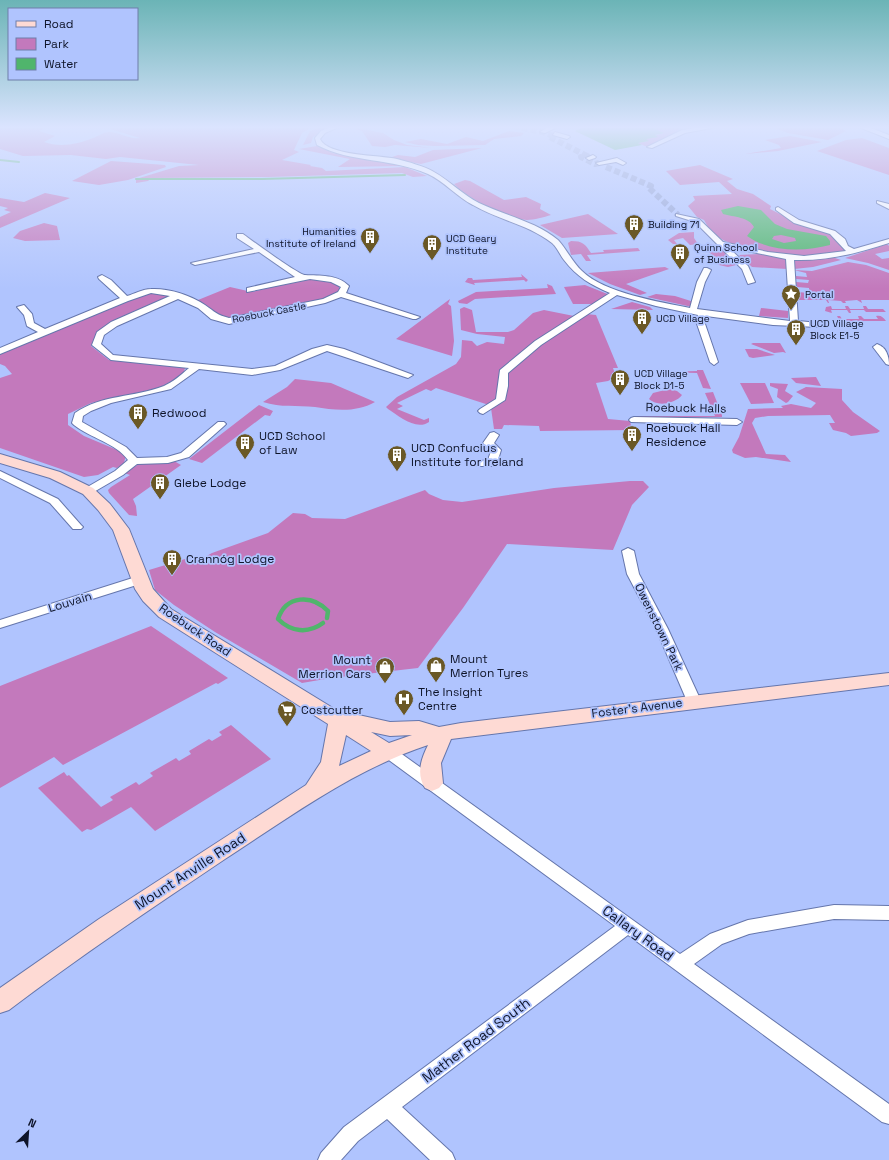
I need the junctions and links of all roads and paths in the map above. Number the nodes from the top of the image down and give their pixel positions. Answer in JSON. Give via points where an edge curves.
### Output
{"nodes":[{"id":1,"x":442,"y":180,"type":"edge"},
{"id":2,"x":878,"y":202,"type":"dead end"},
{"id":3,"x":889,"y":207,"type":"edge"},
{"id":4,"x":778,"y":209,"type":"dead end"},
{"id":5,"x":678,"y":215,"type":"tunnel mouth"},
{"id":6,"x":240,"y":236,"type":"dead end"},
{"id":7,"x":888,"y":241,"type":"edge"},
{"id":8,"x":722,"y":244,"type":"junction"},
{"id":9,"x":260,"y":250,"type":"junction"},
{"id":10,"x":854,"y":252,"type":"junction"},
{"id":11,"x":790,"y":257,"type":"junction"},
{"id":12,"x":195,"y":263,"type":"dead end"},
{"id":13,"x":707,"y":270,"type":"dead end"},
{"id":14,"x":102,"y":277,"type":"dead end"},
{"id":15,"x":302,"y":278,"type":"junction"},
{"id":16,"x":751,"y":282,"type":"dead end"},
{"id":17,"x":250,"y":290,"type":"dead end"},
{"id":18,"x":342,"y":294,"type":"junction"},
{"id":19,"x":614,"y":294,"type":"dead end"},
{"id":20,"x":178,"y":296,"type":"junction"},
{"id":21,"x":125,"y":299,"type":"junction"},
{"id":22,"x":21,"y":307,"type":"dead end"},
{"id":23,"x":694,"y":308,"type":"dead end"},
{"id":24,"x":703,"y":313,"type":"junction"},
{"id":25,"x":416,"y":317,"type":"dead end"},
{"id":26,"x":794,"y":324,"type":"junction"},
{"id":27,"x":816,"y":325,"type":"dead end"},
{"id":28,"x":43,"y":332,"type":"junction"},
{"id":29,"x":877,"y":347,"type":"dead end"},
{"id":30,"x":0,"y":351,"type":"edge"},
{"id":31,"x":714,"y":362,"type":"dead end"},
{"id":32,"x":889,"y":362,"type":"edge"},
{"id":33,"x":196,"y":367,"type":"junction"},
{"id":34,"x":408,"y":375,"type":"dead end"},
{"id":35,"x":483,"y":411,"type":"dead end"},
{"id":36,"x":634,"y":420,"type":"dead end"},
{"id":37,"x":737,"y":422,"type":"dead end"},
{"id":38,"x":221,"y":424,"type":"dead end"},
{"id":39,"x":494,"y":435,"type":"dead end"},
{"id":40,"x":0,"y":458,"type":"edge"},
{"id":41,"x":134,"y":461,"type":"junction"},
{"id":42,"x":476,"y":464,"type":"dead end"},
{"id":43,"x":0,"y":474,"type":"edge"},
{"id":44,"x":88,"y":491,"type":"junction"},
{"id":45,"x":77,"y":527,"type":"dead end"},
{"id":46,"x":628,"y":551,"type":"dead end"},
{"id":47,"x":139,"y":580,"type":"junction"},
{"id":48,"x":0,"y":624,"type":"edge"},
{"id":49,"x":889,"y":679,"type":"edge"},
{"id":50,"x":694,"y":701,"type":"junction"},
{"id":51,"x":335,"y":718,"type":"junction"},
{"id":52,"x":440,"y":733,"type":"junction"},
{"id":53,"x":387,"y":751,"type":"junction"},
{"id":54,"x":432,"y":783,"type":"junction"},
{"id":55,"x":308,"y":795,"type":"junction"},
{"id":56,"x":889,"y":912,"type":"edge"},
{"id":57,"x":627,"y":925,"type":"junction"},
{"id":58,"x":681,"y":963,"type":"junction"},
{"id":59,"x":0,"y":1002,"type":"edge"},
{"id":60,"x":387,"y":1106,"type":"junction"},
{"id":61,"x":889,"y":1116,"type":"edge"},
{"id":62,"x":328,"y":1160,"type":"edge"},
{"id":63,"x":445,"y":1160,"type":"edge"}],
"edges":[{"from":1,"to":24,"type":"street","via":[[469,200],[529,226],[556,242],[580,274],[592,282],[634,298]]},
{"from":2,"to":3,"type":"street"},
{"from":4,"to":10,"type":"street","via":[[799,223],[832,232],[843,240],[845,247]]},
{"from":5,"to":8,"type":"street","via":[[697,220]]},
{"from":6,"to":9,"type":"street"},
{"from":7,"to":10,"type":"street"},
{"from":8,"to":11,"type":"street"},
{"from":8,"to":16,"type":"street","via":[[745,268]]},
{"from":9,"to":12,"type":"street"},
{"from":9,"to":15,"type":"street"},
{"from":10,"to":11,"type":"street","via":[[819,258]]},
{"from":11,"to":26,"type":"street"},
{"from":13,"to":23,"type":"street"},
{"from":14,"to":21,"type":"street","via":[[113,284]]},
{"from":15,"to":17,"type":"street"},
{"from":15,"to":18,"type":"street","via":[[339,282],[345,286]]},
{"from":18,"to":20,"type":"street","name":"Roebuck Castle","via":[[326,301],[229,321],[214,317],[201,306]]},
{"from":18,"to":25,"type":"street"},
{"from":19,"to":35,"type":"street","via":[[538,343],[503,372],[500,400]]},
{"from":20,"to":21,"type":"street","name":"Roebuck Castle","via":[[150,291]]},
{"from":20,"to":33,"type":"street","via":[[114,324],[100,334],[96,345],[111,357]]},
{"from":21,"to":28,"type":"street","name":"Roebuck Castle"},
{"from":22,"to":28,"type":"street","via":[[28,314],[30,324]]},
{"from":24,"to":26,"type":"street"},
{"from":24,"to":31,"type":"street","via":[[700,321]]},
{"from":26,"to":27,"type":"street"},
{"from":28,"to":30,"type":"street","name":"Roebuck Castle"},
{"from":29,"to":32,"type":"street"},
{"from":33,"to":34,"type":"street","via":[[252,372],[277,368],[327,348]]},
{"from":33,"to":41,"type":"street","via":[[177,383],[164,389],[92,406],[78,415],[77,423],[84,430],[123,448],[131,454]]},
{"from":36,"to":37,"type":"street","name":"Roebuck Halls"},
{"from":38,"to":41,"type":"street","via":[[185,455],[168,460]]},
{"from":39,"to":42,"type":"street","via":[[488,443],[496,450],[492,463]]},
{"from":40,"to":44,"type":"main road","name":"Roebuck Road","via":[[55,475]]},
{"from":41,"to":44,"type":"street"},
{"from":43,"to":45,"type":"street","via":[[54,501]]},
{"from":44,"to":47,"type":"main road","name":"Roebuck Road","via":[[121,529]]},
{"from":46,"to":50,"type":"street","name":"Owenstown Park","via":[[634,574]]},
{"from":47,"to":48,"type":"street","name":"Louvain"},
{"from":47,"to":51,"type":"main road","name":"Roebuck Road","via":[[149,597],[166,613]]},
{"from":49,"to":50,"type":"main road","name":"Foster's Avenue"},
{"from":50,"to":52,"type":"main road","name":"Foster's Avenue"},
{"from":51,"to":52,"type":"main road","via":[[383,728],[419,728]]},
{"from":51,"to":53,"type":"main road","name":"Roebuck Road"},
{"from":51,"to":55,"type":"main road","via":[[336,748],[330,766]]},
{"from":52,"to":53,"type":"main road","name":"Foster's Avenue"},
{"from":52,"to":54,"type":"main road","via":[[430,758],[429,773]]},
{"from":53,"to":54,"type":"street","name":"Callary Road"},
{"from":53,"to":55,"type":"main road","name":"Mount Anville Road"},
{"from":54,"to":57,"type":"street","name":"Callary Road"},
{"from":55,"to":59,"type":"main road","name":"Mount Anville Road","via":[[81,943]]},
{"from":56,"to":58,"type":"street","via":[[834,912],[748,927],[716,939]]},
{"from":57,"to":58,"type":"street","name":"Callary Road"},
{"from":57,"to":60,"type":"street","name":"Mather Road South"},
{"from":58,"to":61,"type":"street","name":"Callary Road"},
{"from":60,"to":62,"type":"street","name":"Mather Road South","via":[[351,1134]]},
{"from":60,"to":63,"type":"street"}]}
